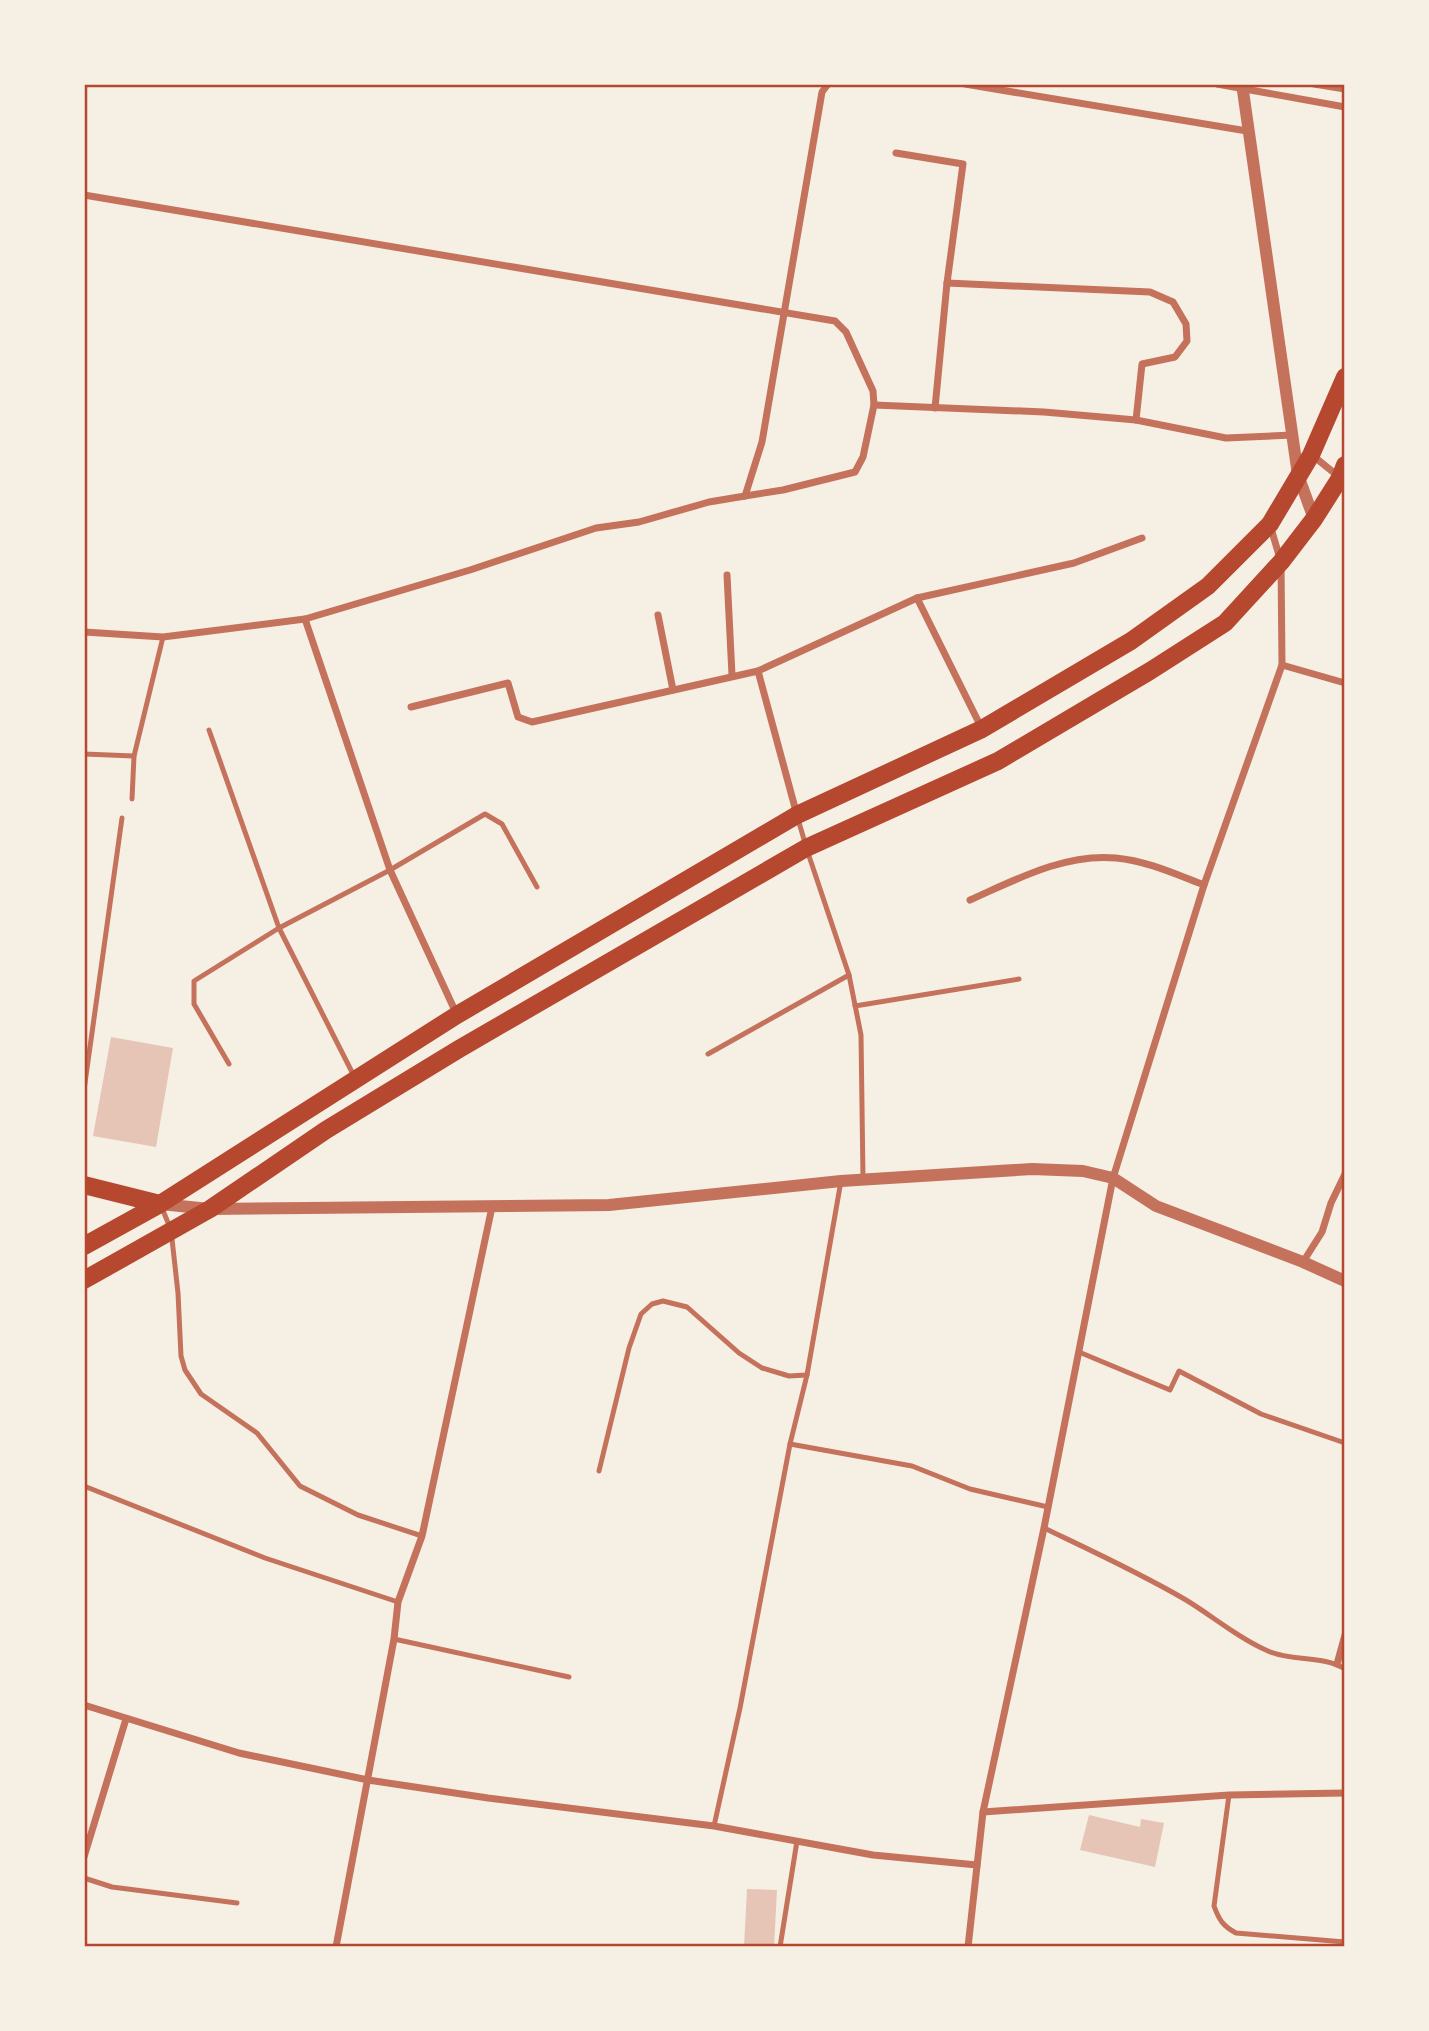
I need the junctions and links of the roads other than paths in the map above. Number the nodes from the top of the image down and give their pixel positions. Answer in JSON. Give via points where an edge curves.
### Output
{"nodes":[{"id":1,"x":828,"y":84,"type":"edge"},
{"id":2,"x":965,"y":84,"type":"edge"},
{"id":3,"x":1217,"y":84,"type":"edge"},
{"id":4,"x":1314,"y":84,"type":"edge"},
{"id":5,"x":1242,"y":86,"type":"edge"},
{"id":6,"x":1345,"y":89,"type":"edge"},
{"id":7,"x":1345,"y":107,"type":"edge"},
{"id":8,"x":1247,"y":131,"type":"junction"},
{"id":9,"x":896,"y":153,"type":"dead end"},
{"id":10,"x":84,"y":195,"type":"edge"},
{"id":11,"x":947,"y":283,"type":"junction"},
{"id":12,"x":783,"y":312,"type":"junction"},
{"id":13,"x":1345,"y":377,"type":"edge"},
{"id":14,"x":874,"y":405,"type":"junction"},
{"id":15,"x":935,"y":408,"type":"junction"},
{"id":16,"x":1136,"y":420,"type":"junction"},
{"id":17,"x":1292,"y":435,"type":"junction"},
{"id":18,"x":1311,"y":455,"type":"junction"},
{"id":19,"x":1343,"y":474,"type":"edge"},
{"id":20,"x":1298,"y":475,"type":"junction"},
{"id":21,"x":745,"y":496,"type":"junction"},
{"id":22,"x":1314,"y":519,"type":"junction"},
{"id":23,"x":1270,"y":524,"type":"junction"},
{"id":24,"x":1142,"y":538,"type":"dead end"},
{"id":25,"x":1281,"y":562,"type":"junction"},
{"id":26,"x":727,"y":575,"type":"dead end"},
{"id":27,"x":917,"y":598,"type":"junction"},
{"id":28,"x":658,"y":615,"type":"dead end"},
{"id":29,"x":305,"y":619,"type":"junction"},
{"id":30,"x":84,"y":632,"type":"edge"},
{"id":31,"x":163,"y":637,"type":"junction"},
{"id":32,"x":1282,"y":665,"type":"junction"},
{"id":33,"x":758,"y":671,"type":"junction"},
{"id":34,"x":732,"y":675,"type":"junction"},
{"id":35,"x":1345,"y":683,"type":"edge"},
{"id":36,"x":673,"y":690,"type":"junction"},
{"id":37,"x":411,"y":707,"type":"dead end"},
{"id":38,"x":982,"y":729,"type":"junction"},
{"id":39,"x":209,"y":730,"type":"dead end"},
{"id":40,"x":84,"y":754,"type":"edge"},
{"id":41,"x":134,"y":756,"type":"junction"},
{"id":42,"x":132,"y":799,"type":"dead end"},
{"id":43,"x":797,"y":815,"type":"junction"},
{"id":44,"x":122,"y":818,"type":"dead end"},
{"id":45,"x":806,"y":848,"type":"junction"},
{"id":46,"x":390,"y":870,"type":"junction"},
{"id":47,"x":1204,"y":885,"type":"junction"},
{"id":48,"x":537,"y":887,"type":"dead end"},
{"id":49,"x":970,"y":900,"type":"dead end"},
{"id":50,"x":279,"y":928,"type":"junction"},
{"id":51,"x":849,"y":975,"type":"junction"},
{"id":52,"x":1019,"y":979,"type":"dead end"},
{"id":53,"x":855,"y":1006,"type":"junction"},
{"id":54,"x":457,"y":1016,"type":"junction"},
{"id":55,"x":708,"y":1054,"type":"dead end"},
{"id":56,"x":229,"y":1064,"type":"dead end"},
{"id":57,"x":356,"y":1080,"type":"junction"},
{"id":58,"x":84,"y":1090,"type":"edge"},
{"id":59,"x":1345,"y":1174,"type":"edge"},
{"id":60,"x":1113,"y":1178,"type":"junction"},
{"id":61,"x":841,"y":1181,"type":"junction"},
{"id":62,"x":863,"y":1181,"type":"junction"},
{"id":63,"x":84,"y":1185,"type":"edge"},
{"id":64,"x":160,"y":1203,"type":"junction"},
{"id":65,"x":492,"y":1207,"type":"junction"},
{"id":66,"x":210,"y":1209,"type":"junction"},
{"id":67,"x":172,"y":1230,"type":"junction"},
{"id":68,"x":84,"y":1246,"type":"edge"},
{"id":69,"x":1303,"y":1262,"type":"junction"},
{"id":70,"x":84,"y":1280,"type":"edge"},
{"id":71,"x":1345,"y":1281,"type":"edge"},
{"id":72,"x":1079,"y":1352,"type":"junction"},
{"id":73,"x":807,"y":1375,"type":"junction"},
{"id":74,"x":1345,"y":1443,"type":"edge"},
{"id":75,"x":790,"y":1444,"type":"junction"},
{"id":76,"x":598,"y":1471,"type":"dead end"},
{"id":77,"x":84,"y":1486,"type":"edge"},
{"id":78,"x":1048,"y":1507,"type":"junction"},
{"id":79,"x":1044,"y":1528,"type":"junction"},
{"id":80,"x":422,"y":1536,"type":"junction"},
{"id":81,"x":398,"y":1602,"type":"junction"},
{"id":82,"x":1345,"y":1635,"type":"edge"},
{"id":83,"x":394,"y":1639,"type":"junction"},
{"id":84,"x":1337,"y":1664,"type":"junction"},
{"id":85,"x":1345,"y":1669,"type":"edge"},
{"id":86,"x":569,"y":1677,"type":"dead end"},
{"id":87,"x":84,"y":1705,"type":"edge"},
{"id":88,"x":126,"y":1720,"type":"junction"},
{"id":89,"x":368,"y":1780,"type":"junction"},
{"id":90,"x":1345,"y":1793,"type":"edge"},
{"id":91,"x":1229,"y":1795,"type":"junction"},
{"id":92,"x":983,"y":1812,"type":"junction"},
{"id":93,"x":714,"y":1826,"type":"junction"},
{"id":94,"x":797,"y":1841,"type":"junction"},
{"id":95,"x":84,"y":1857,"type":"edge"},
{"id":96,"x":977,"y":1865,"type":"junction"},
{"id":97,"x":84,"y":1878,"type":"edge"},
{"id":98,"x":237,"y":1903,"type":"dead end"},
{"id":99,"x":1345,"y":1942,"type":"edge"},
{"id":100,"x":336,"y":1947,"type":"edge"},
{"id":101,"x":779,"y":1947,"type":"edge"},
{"id":102,"x":968,"y":1947,"type":"edge"}],
"edges":[{"from":1,"to":12,"type":"street","via":[[822,92]]},
{"from":2,"to":8,"type":"street"},
{"from":3,"to":5,"type":"street"},
{"from":4,"to":6,"type":"street"},
{"from":5,"to":7,"type":"street"},
{"from":5,"to":8,"type":"street"},
{"from":8,"to":17,"type":"street"},
{"from":9,"to":11,"type":"street","via":[[963,164]]},
{"from":10,"to":12,"type":"street"},
{"from":11,"to":15,"type":"street"},
{"from":11,"to":16,"type":"street","via":[[1150,292],[1173,302],[1186,324],[1186,341],[1175,357],[1142,363]]},
{"from":12,"to":14,"type":"street","via":[[835,321],[846,332],[873,391]]},
{"from":12,"to":21,"type":"street","via":[[762,442]]},
{"from":13,"to":18,"type":"main road"},
{"from":14,"to":15,"type":"street"},
{"from":14,"to":21,"type":"street","via":[[863,457],[855,472]]},
{"from":15,"to":16,"type":"street"},
{"from":16,"to":17,"type":"street","via":[[1226,438]]},
{"from":17,"to":20,"type":"street"},
{"from":18,"to":19,"type":"street"},
{"from":18,"to":20,"type":"main road"},
{"from":19,"to":22,"type":"main road"},
{"from":20,"to":22,"type":"street"},
{"from":20,"to":23,"type":"main road"},
{"from":21,"to":29,"type":"street","via":[[596,528]]},
{"from":22,"to":25,"type":"main road"},
{"from":23,"to":25,"type":"street"},
{"from":23,"to":38,"type":"main road","via":[[1208,586],[1153,626]]},
{"from":24,"to":27,"type":"street","via":[[1074,563]]},
{"from":25,"to":32,"type":"street"},
{"from":25,"to":45,"type":"main road","via":[[1225,623],[1150,671],[998,761]]},
{"from":26,"to":34,"type":"street"},
{"from":27,"to":33,"type":"street"},
{"from":27,"to":38,"type":"street"},
{"from":28,"to":36,"type":"street"},
{"from":29,"to":31,"type":"street"},
{"from":29,"to":46,"type":"street"},
{"from":30,"to":31,"type":"street"},
{"from":31,"to":41,"type":"lane"},
{"from":32,"to":35,"type":"street"},
{"from":32,"to":47,"type":"street"},
{"from":33,"to":34,"type":"street"},
{"from":33,"to":43,"type":"street"},
{"from":34,"to":36,"type":"street"},
{"from":36,"to":37,"type":"street","via":[[532,722],[518,717],[508,683]]},
{"from":38,"to":43,"type":"main road"},
{"from":39,"to":50,"type":"lane"},
{"from":40,"to":41,"type":"lane"},
{"from":41,"to":42,"type":"lane"},
{"from":43,"to":45,"type":"lane"},
{"from":43,"to":54,"type":"main road"},
{"from":44,"to":58,"type":"lane"},
{"from":45,"to":51,"type":"lane"},
{"from":45,"to":66,"type":"main road","via":[[460,1049]]},
{"from":46,"to":48,"type":"lane","via":[[485,814],[502,824]]},
{"from":46,"to":50,"type":"lane"},
{"from":46,"to":54,"type":"street"},
{"from":47,"to":49,"type":"street","via":[[1153,865],[1114,858],[1076,860],[1041,869]]},
{"from":47,"to":60,"type":"street"},
{"from":50,"to":56,"type":"lane","via":[[194,981],[194,1004]]},
{"from":50,"to":57,"type":"lane"},
{"from":51,"to":53,"type":"lane"},
{"from":51,"to":55,"type":"lane"},
{"from":52,"to":53,"type":"lane"},
{"from":53,"to":62,"type":"lane","via":[[861,1035]]},
{"from":54,"to":57,"type":"main road"},
{"from":57,"to":64,"type":"main road"},
{"from":59,"to":69,"type":"street","via":[[1322,1232]]},
{"from":60,"to":62,"type":"street","via":[[1083,1171],[1032,1169]]},
{"from":60,"to":69,"type":"street","via":[[1156,1206]]},
{"from":60,"to":72,"type":"street"},
{"from":61,"to":62,"type":"street"},
{"from":61,"to":65,"type":"street","via":[[608,1205]]},
{"from":61,"to":73,"type":"lane"},
{"from":63,"to":64,"type":"main road"},
{"from":64,"to":66,"type":"street"},
{"from":64,"to":67,"type":"lane"},
{"from":64,"to":68,"type":"main road"},
{"from":65,"to":66,"type":"street"},
{"from":65,"to":80,"type":"street"},
{"from":66,"to":67,"type":"main road"},
{"from":67,"to":70,"type":"main road"},
{"from":67,"to":80,"type":"lane","via":[[181,1356],[184,1370],[201,1394],[257,1433],[300,1486],[358,1515]]},
{"from":69,"to":71,"type":"street"},
{"from":72,"to":74,"type":"lane","via":[[1170,1390],[1179,1371],[1261,1414]]},
{"from":72,"to":78,"type":"street"},
{"from":73,"to":75,"type":"lane"},
{"from":73,"to":76,"type":"lane","via":[[789,1376],[762,1368],[687,1307],[663,1301],[652,1304],[641,1314],[629,1348]]},
{"from":75,"to":78,"type":"lane","via":[[912,1466],[970,1489]]},
{"from":75,"to":93,"type":"lane"},
{"from":77,"to":81,"type":"lane","via":[[265,1558]]},
{"from":78,"to":79,"type":"street"},
{"from":79,"to":84,"type":"lane","via":[[1126,1566],[1269,1652]]},
{"from":79,"to":92,"type":"street"},
{"from":80,"to":81,"type":"street"},
{"from":81,"to":83,"type":"street"},
{"from":82,"to":84,"type":"street"},
{"from":83,"to":86,"type":"lane"},
{"from":83,"to":89,"type":"street"},
{"from":84,"to":85,"type":"lane"},
{"from":87,"to":88,"type":"street"},
{"from":88,"to":89,"type":"street","via":[[239,1753]]},
{"from":88,"to":95,"type":"street"},
{"from":89,"to":93,"type":"street"},
{"from":89,"to":100,"type":"street"},
{"from":90,"to":91,"type":"street"},
{"from":91,"to":92,"type":"street"},
{"from":91,"to":99,"type":"lane","via":[[1214,1906],[1225,1927],[1236,1933]]},
{"from":92,"to":96,"type":"street"},
{"from":93,"to":94,"type":"street"},
{"from":94,"to":96,"type":"street","via":[[873,1855]]},
{"from":94,"to":101,"type":"lane"},
{"from":96,"to":102,"type":"street"},
{"from":97,"to":98,"type":"lane","via":[[112,1887]]}]}
